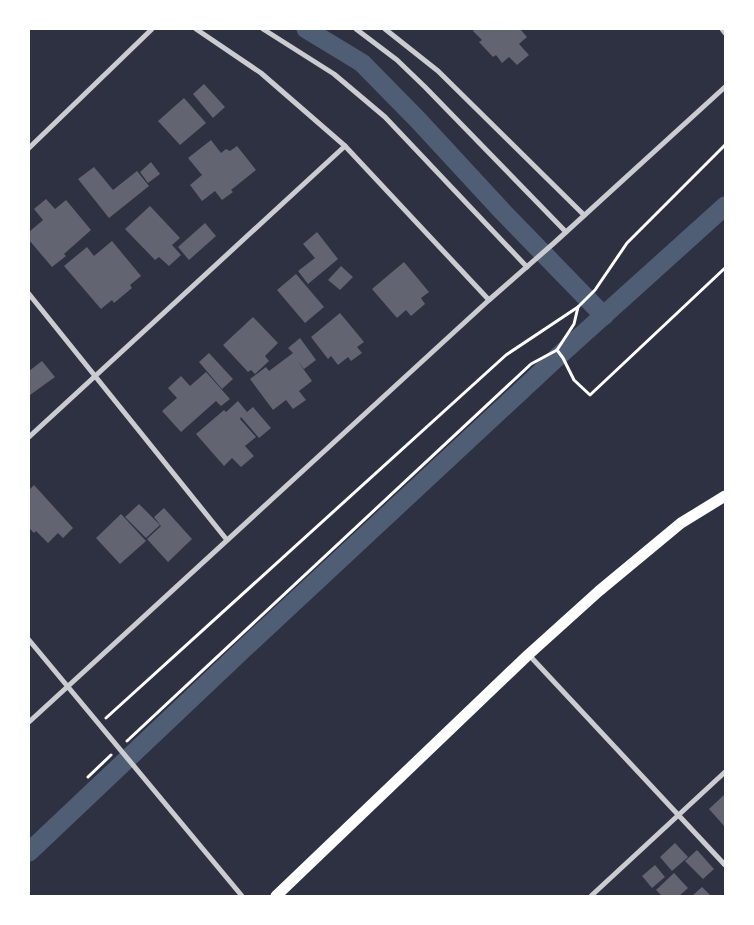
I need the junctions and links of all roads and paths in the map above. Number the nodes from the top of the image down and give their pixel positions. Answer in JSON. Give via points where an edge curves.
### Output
{"nodes":[{"id":1,"x":152,"y":29,"type":"edge"},
{"id":2,"x":196,"y":29,"type":"edge"},
{"id":3,"x":263,"y":29,"type":"edge"},
{"id":4,"x":356,"y":29,"type":"edge"},
{"id":5,"x":385,"y":29,"type":"edge"},
{"id":6,"x":722,"y":29,"type":"edge"},
{"id":7,"x":725,"y":33,"type":"edge"},
{"id":8,"x":725,"y":87,"type":"edge"},
{"id":9,"x":725,"y":145,"type":"edge"},
{"id":10,"x":345,"y":146,"type":"junction"},
{"id":11,"x":29,"y":148,"type":"edge"},
{"id":12,"x":584,"y":215,"type":"junction"},
{"id":13,"x":566,"y":232,"type":"junction"},
{"id":14,"x":527,"y":267,"type":"junction"},
{"id":15,"x":725,"y":268,"type":"edge"},
{"id":16,"x":29,"y":294,"type":"edge"},
{"id":17,"x":489,"y":300,"type":"junction"},
{"id":18,"x":578,"y":307,"type":"junction"},
{"id":19,"x":557,"y":350,"type":"junction"},
{"id":20,"x":95,"y":376,"type":"junction"},
{"id":21,"x":29,"y":437,"type":"edge"},
{"id":22,"x":725,"y":496,"type":"edge"},
{"id":23,"x":227,"y":540,"type":"junction"},
{"id":24,"x":29,"y":640,"type":"edge"},
{"id":25,"x":528,"y":655,"type":"junction"},
{"id":26,"x":67,"y":687,"type":"junction"},
{"id":27,"x":29,"y":722,"type":"edge"},
{"id":28,"x":98,"y":724,"type":"junction"},
{"id":29,"x":124,"y":743,"type":"dead end"},
{"id":30,"x":108,"y":757,"type":"dead end"},
{"id":31,"x":725,"y":772,"type":"edge"},
{"id":32,"x":88,"y":777,"type":"dead end"},
{"id":33,"x":678,"y":816,"type":"junction"},
{"id":34,"x":725,"y":865,"type":"edge"},
{"id":35,"x":242,"y":896,"type":"edge"},
{"id":36,"x":276,"y":896,"type":"edge"},
{"id":37,"x":591,"y":896,"type":"edge"}],
"edges":[{"from":1,"to":11,"type":"street"},
{"from":2,"to":10,"type":"street","via":[[262,73]]},
{"from":3,"to":14,"type":"street","via":[[334,74],[385,117]]},
{"from":4,"to":13,"type":"street","via":[[397,60],[424,86]]},
{"from":5,"to":12,"type":"street","via":[[438,71]]},
{"from":6,"to":7,"type":"street"},
{"from":8,"to":12,"type":"street"},
{"from":9,"to":18,"type":"path","via":[[627,243],[596,290]]},
{"from":10,"to":17,"type":"street"},
{"from":10,"to":20,"type":"street"},
{"from":12,"to":13,"type":"street"},
{"from":13,"to":14,"type":"street"},
{"from":14,"to":17,"type":"street"},
{"from":15,"to":19,"type":"path","via":[[590,395],[574,380]]},
{"from":16,"to":20,"type":"street"},
{"from":17,"to":23,"type":"street"},
{"from":18,"to":19,"type":"path","via":[[574,324]]},
{"from":18,"to":28,"type":"path","via":[[506,355]]},
{"from":19,"to":29,"type":"path","via":[[531,364]]},
{"from":20,"to":21,"type":"street"},
{"from":20,"to":23,"type":"street"},
{"from":22,"to":25,"type":"main road","via":[[681,523]]},
{"from":23,"to":26,"type":"street"},
{"from":24,"to":26,"type":"street"},
{"from":25,"to":33,"type":"street"},
{"from":25,"to":36,"type":"main road"},
{"from":26,"to":27,"type":"street"},
{"from":26,"to":28,"type":"street"},
{"from":28,"to":35,"type":"street"},
{"from":30,"to":32,"type":"path"},
{"from":31,"to":33,"type":"street"},
{"from":33,"to":34,"type":"street"},
{"from":33,"to":37,"type":"street"}]}
